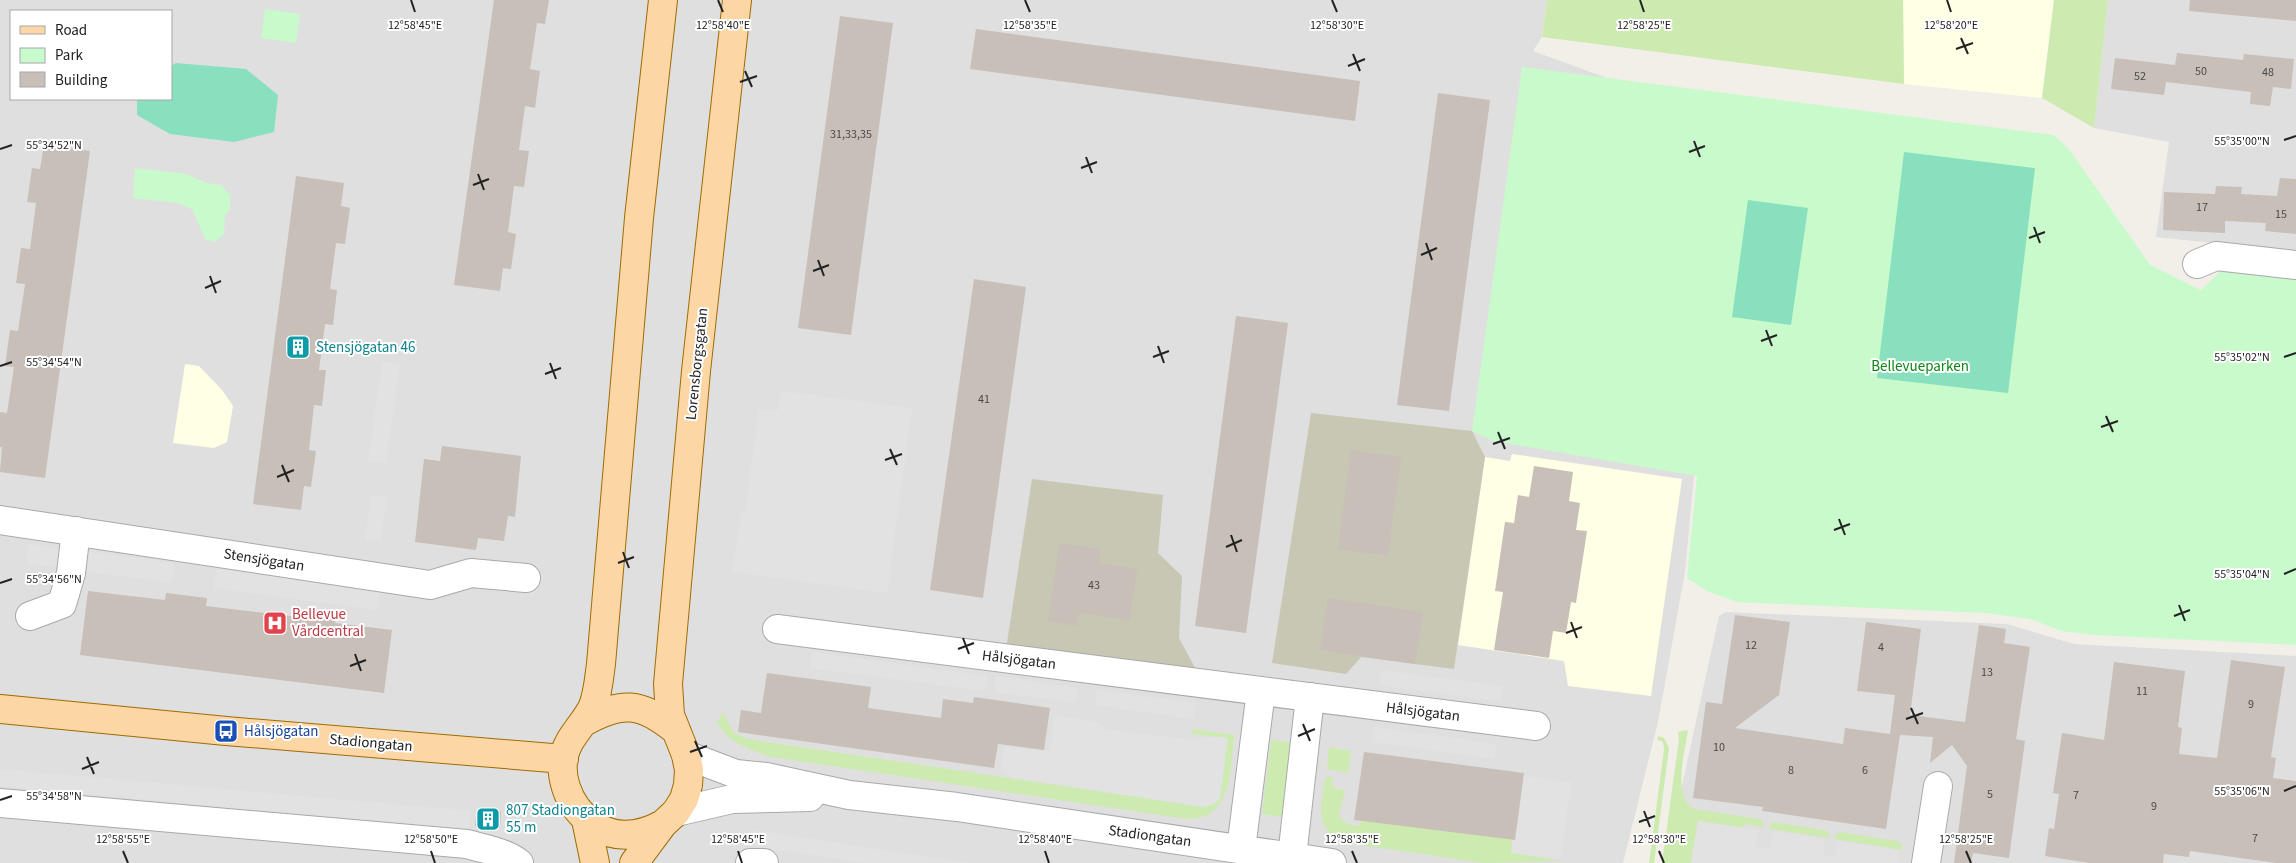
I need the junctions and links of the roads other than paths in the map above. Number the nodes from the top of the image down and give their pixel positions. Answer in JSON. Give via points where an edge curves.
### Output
{"nodes":[{"id":1,"x":663,"y":0,"type":"edge"},
{"id":2,"x":737,"y":0,"type":"edge"},
{"id":3,"x":2197,"y":264,"type":"dead end"},
{"id":4,"x":2296,"y":265,"type":"edge"},
{"id":5,"x":0,"y":520,"type":"edge"},
{"id":6,"x":76,"y":531,"type":"junction"},
{"id":7,"x":526,"y":578,"type":"dead end"},
{"id":8,"x":30,"y":616,"type":"dead end"},
{"id":9,"x":776,"y":629,"type":"dead end"},
{"id":10,"x":1261,"y":691,"type":"junction"},
{"id":11,"x":1310,"y":698,"type":"junction"},
{"id":12,"x":0,"y":708,"type":"edge"},
{"id":13,"x":584,"y":722,"type":"junction"},
{"id":14,"x":1536,"y":726,"type":"dead end"},
{"id":15,"x":674,"y":729,"type":"junction"},
{"id":16,"x":686,"y":755,"type":"junction"},
{"id":17,"x":564,"y":759,"type":"junction"},
{"id":18,"x":1938,"y":786,"type":"dead end"},
{"id":19,"x":849,"y":795,"type":"junction"},
{"id":20,"x":0,"y":803,"type":"edge"},
{"id":21,"x":669,"y":818,"type":"junction"},
{"id":22,"x":586,"y":820,"type":"junction"},
{"id":23,"x":1253,"y":855,"type":"edge"},
{"id":24,"x":1292,"y":857,"type":"junction"},
{"id":25,"x":519,"y":863,"type":"edge"},
{"id":26,"x":594,"y":863,"type":"edge"},
{"id":27,"x":634,"y":863,"type":"edge"},
{"id":28,"x":750,"y":863,"type":"edge"},
{"id":29,"x":764,"y":863,"type":"edge"},
{"id":30,"x":1332,"y":863,"type":"edge"},
{"id":31,"x":1926,"y":863,"type":"edge"}],
"edges":[{"from":1,"to":13,"type":"main road","name":"Lorensborgsgatan","via":[[637,238],[601,664],[592,706]]},
{"from":2,"to":15,"type":"main road","name":"Lorensborgsgatan","via":[[696,371],[668,677]]},
{"from":3,"to":4,"type":"street","via":[[2216,256]]},
{"from":5,"to":6,"type":"street","name":"Stensjögatan"},
{"from":6,"to":7,"type":"street","name":"Stensjögatan","via":[[430,585],[471,573]]},
{"from":6,"to":8,"type":"street","via":[[71,573],[62,604]]},
{"from":9,"to":10,"type":"street","name":"Hålsjögatan"},
{"from":10,"to":11,"type":"street","name":"Hålsjögatan"},
{"from":10,"to":23,"type":"street"},
{"from":11,"to":14,"type":"street","name":"Hålsjögatan"},
{"from":11,"to":24,"type":"street"},
{"from":12,"to":17,"type":"main road","name":"Stadiongatan","via":[[226,732]]},
{"from":13,"to":15,"type":"main road","name":"Lorensborgsgatan","via":[[605,710],[624,707],[644,710]]},
{"from":13,"to":17,"type":"main road","name":"Lorensborgsgatan","via":[[569,743]]},
{"from":15,"to":16,"type":"main road","name":"Lorensborgsgatan"},
{"from":16,"to":19,"type":"street","name":"Stadiongatan","via":[[736,774],[766,777]]},
{"from":16,"to":21,"type":"main road","name":"Lorensborgsgatan","via":[[688,785],[684,799]]},
{"from":17,"to":22,"type":"main road","name":"Lorensborgsgatan","via":[[565,785]]},
{"from":18,"to":31,"type":"street"},
{"from":19,"to":21,"type":"street","name":"Stadiongatan","via":[[732,799]]},
{"from":19,"to":23,"type":"street","name":"Stadiongatan","via":[[957,807]]},
{"from":20,"to":25,"type":"street","via":[[467,844],[494,851]]},
{"from":21,"to":22,"type":"main road","name":"Lorensborgsgatan","via":[[648,832],[632,835],[600,829]]},
{"from":21,"to":27,"type":"main road","name":"Lorensborgsgatan"},
{"from":22,"to":26,"type":"main road","name":"Lorensborgsgatan"},
{"from":23,"to":24,"type":"street","name":"Stadiongatan"},
{"from":24,"to":30,"type":"street","name":"Stadiongatan"},
{"from":28,"to":29,"type":"street"}]}
